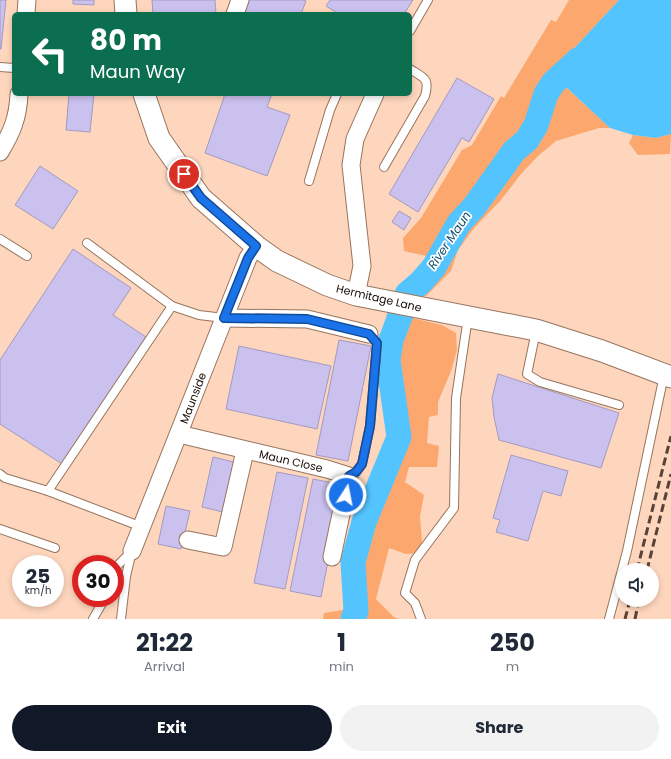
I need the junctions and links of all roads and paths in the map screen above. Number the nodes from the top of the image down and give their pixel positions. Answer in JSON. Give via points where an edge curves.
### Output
{"nodes":[{"id":1,"x":27,"y":0,"type":"edge"},
{"id":2,"x":124,"y":0,"type":"edge"},
{"id":3,"x":240,"y":0,"type":"edge"},
{"id":4,"x":428,"y":0,"type":"edge"},
{"id":5,"x":26,"y":12,"type":"edge"},
{"id":6,"x":126,"y":12,"type":"edge"},
{"id":7,"x":236,"y":12,"type":"edge"},
{"id":8,"x":412,"y":27,"type":"edge"},
{"id":9,"x":0,"y":66,"type":"edge"},
{"id":10,"x":12,"y":68,"type":"edge"},
{"id":11,"x":412,"y":70,"type":"edge"},
{"id":12,"x":19,"y":96,"type":"edge"},
{"id":13,"x":145,"y":96,"type":"edge"},
{"id":14,"x":336,"y":96,"type":"edge"},
{"id":15,"x":374,"y":96,"type":"edge"},
{"id":16,"x":2,"y":145,"type":"edge"},
{"id":17,"x":384,"y":167,"type":"dead end"},
{"id":18,"x":309,"y":181,"type":"dead end"},
{"id":19,"x":0,"y":239,"type":"edge"},
{"id":20,"x":87,"y":243,"type":"dead end"},
{"id":21,"x":256,"y":246,"type":"junction"},
{"id":22,"x":27,"y":256,"type":"dead end"},
{"id":23,"x":356,"y":295,"type":"junction"},
{"id":24,"x":172,"y":306,"type":"junction"},
{"id":25,"x":224,"y":318,"type":"junction"},
{"id":26,"x":468,"y":318,"type":"junction"},
{"id":27,"x":536,"y":330,"type":"junction"},
{"id":28,"x":369,"y":334,"type":"joint"},
{"id":29,"x":667,"y":376,"type":"edge"},
{"id":30,"x":619,"y":404,"type":"dead end"},
{"id":31,"x":179,"y":434,"type":"junction"},
{"id":32,"x":245,"y":451,"type":"junction"},
{"id":33,"x":0,"y":474,"type":"edge"},
{"id":34,"x":349,"y":476,"type":"junction"},
{"id":35,"x":48,"y":491,"type":"junction"},
{"id":36,"x":142,"y":528,"type":"junction"},
{"id":37,"x":0,"y":529,"type":"edge"},
{"id":38,"x":188,"y":540,"type":"dead end"},
{"id":39,"x":55,"y":548,"type":"dead end"},
{"id":40,"x":132,"y":551,"type":"junction"},
{"id":41,"x":332,"y":557,"type":"dead end"},
{"id":42,"x":124,"y":559,"type":"edge"},
{"id":43,"x":100,"y":607,"type":"edge"},
{"id":44,"x":93,"y":619,"type":"edge"},
{"id":45,"x":120,"y":619,"type":"edge"},
{"id":46,"x":420,"y":619,"type":"edge"},
{"id":47,"x":609,"y":619,"type":"edge"}],
"edges":[{"from":1,"to":5,"type":"street"},
{"from":2,"to":6,"type":"street"},
{"from":3,"to":7,"type":"street"},
{"from":4,"to":8,"type":"lane"},
{"from":9,"to":10,"type":"lane"},
{"from":11,"to":17,"type":"lane","via":[[426,79],[427,90]]},
{"from":12,"to":16,"type":"street","via":[[18,112],[12,132]]},
{"from":13,"to":21,"type":"street","name":"Hermitage Lane","via":[[159,138],[201,198]]},
{"from":14,"to":18,"type":"lane"},
{"from":15,"to":23,"type":"street","via":[[356,139],[351,165],[362,266]]},
{"from":19,"to":22,"type":"lane"},
{"from":20,"to":24,"type":"lane"},
{"from":21,"to":23,"type":"street","name":"Hermitage Lane","via":[[277,261],[327,286]]},
{"from":21,"to":25,"type":"street","name":"Maunside","via":[[248,258]]},
{"from":23,"to":26,"type":"street","name":"Hermitage Lane"},
{"from":24,"to":25,"type":"lane","via":[[199,315]]},
{"from":24,"to":35,"type":"lane"},
{"from":25,"to":28,"type":"street","via":[[307,319]]},
{"from":25,"to":31,"type":"street","name":"Maunside"},
{"from":26,"to":27,"type":"street","name":"Hermitage Lane"},
{"from":26,"to":46,"type":"lane","via":[[456,398],[454,508],[415,560],[405,593],[415,603]]},
{"from":27,"to":29,"type":"street","name":"Hermitage Lane","via":[[602,351]]},
{"from":27,"to":30,"type":"lane","via":[[527,374],[540,382]]},
{"from":28,"to":34,"type":"lane","via":[[377,343],[370,426],[362,464]]},
{"from":29,"to":47,"type":"lane"},
{"from":31,"to":32,"type":"street","name":"Maun Close"},
{"from":31,"to":36,"type":"street","name":"Maunside"},
{"from":32,"to":34,"type":"street","name":"Maun Close"},
{"from":32,"to":38,"type":"street","name":"Maun Close","via":[[223,547]]},
{"from":33,"to":35,"type":"lane"},
{"from":34,"to":41,"type":"street"},
{"from":35,"to":36,"type":"lane"},
{"from":36,"to":40,"type":"street","name":"Maunside"},
{"from":37,"to":39,"type":"lane"},
{"from":40,"to":42,"type":"lane"},
{"from":40,"to":45,"type":"lane"},
{"from":43,"to":44,"type":"lane"}]}
